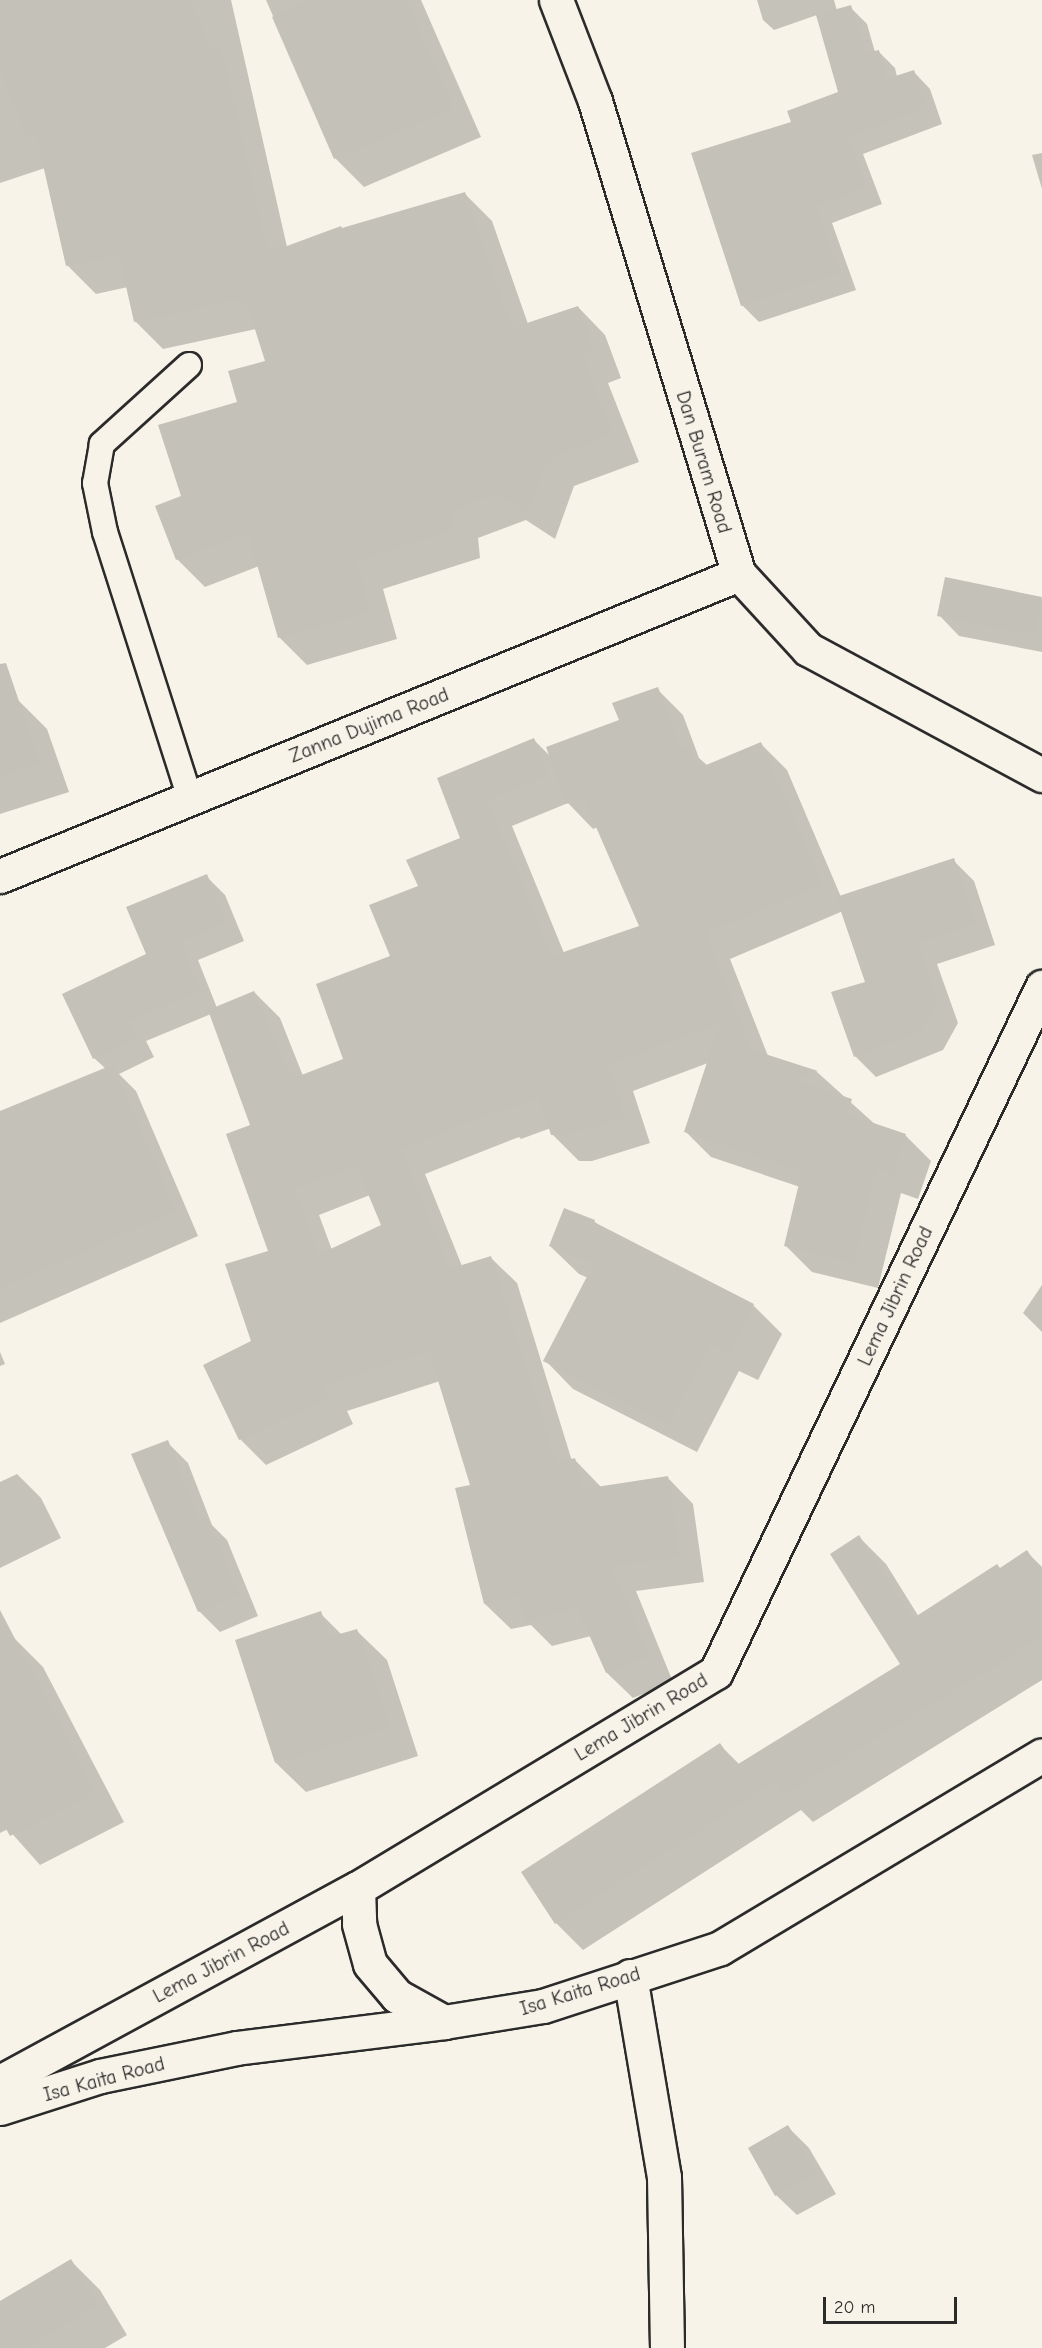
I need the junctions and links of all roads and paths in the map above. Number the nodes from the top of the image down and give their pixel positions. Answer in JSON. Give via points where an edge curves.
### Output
{"nodes":[{"id":1,"x":556,"y":0,"type":"edge"},
{"id":2,"x":189,"y":365,"type":"dead end"},
{"id":3,"x":739,"y":574,"type":"junction"},
{"id":4,"x":1042,"y":775,"type":"edge"},
{"id":5,"x":190,"y":799,"type":"junction"},
{"id":6,"x":0,"y":876,"type":"edge"},
{"id":7,"x":1042,"y":987,"type":"edge"},
{"id":8,"x":1042,"y":1755,"type":"edge"},
{"id":9,"x":358,"y":1888,"type":"junction"},
{"id":10,"x":630,"y":1976,"type":"junction"},
{"id":11,"x":444,"y":2022,"type":"junction"},
{"id":12,"x":0,"y":2082,"type":"edge"},
{"id":13,"x":0,"y":2108,"type":"edge"},
{"id":14,"x":667,"y":2348,"type":"edge"}],
"edges":[{"from":1,"to":3,"type":"street","name":"Dan Buram Road","via":[[595,100]]},
{"from":2,"to":5,"type":"lane","via":[[102,444],[95,483],[105,532]]},
{"from":3,"to":4,"type":"street","name":"Dan Buram Road","via":[[808,649]]},
{"from":3,"to":5,"type":"street","name":"Zanna Dujima Road"},
{"from":5,"to":6,"type":"street","name":"Zanna Dujima Road"},
{"from":7,"to":9,"type":"street","name":"Lema Jibrin Road","via":[[716,1672]]},
{"from":8,"to":10,"type":"street","name":"Isa Kaita Road","via":[[720,1948]]},
{"from":9,"to":11,"type":"street","via":[[359,1924],[370,1964],[397,1996]]},
{"from":9,"to":12,"type":"street","name":"Lema Jibrin Road"},
{"from":10,"to":11,"type":"street","name":"Isa Kaita Road","via":[[543,2006]]},
{"from":10,"to":14,"type":"street","via":[[664,2177]]},
{"from":11,"to":13,"type":"street","name":"Isa Kaita Road","via":[[236,2048],[100,2076]]}]}
